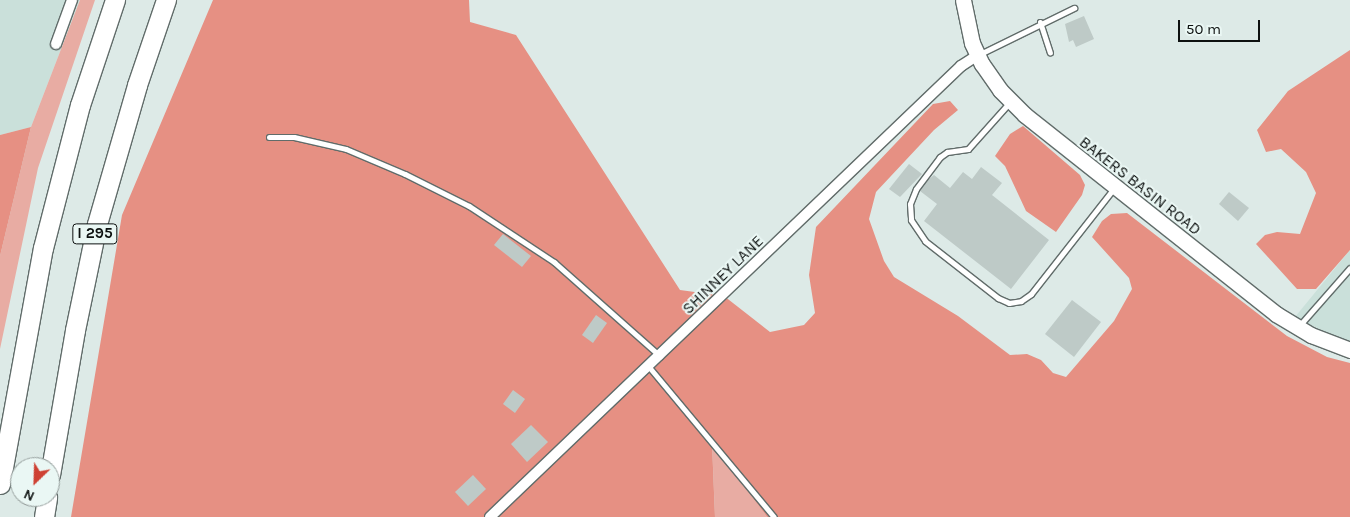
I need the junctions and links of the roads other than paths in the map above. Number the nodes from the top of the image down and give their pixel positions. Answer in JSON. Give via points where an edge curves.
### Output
{"nodes":[{"id":1,"x":72,"y":0,"type":"edge"},
{"id":2,"x":115,"y":0,"type":"edge"},
{"id":3,"x":166,"y":0,"type":"edge"},
{"id":4,"x":963,"y":0,"type":"edge"},
{"id":5,"x":1074,"y":8,"type":"dead end"},
{"id":6,"x":1040,"y":22,"type":"junction"},
{"id":7,"x":56,"y":44,"type":"dead end"},
{"id":8,"x":1050,"y":52,"type":"dead end"},
{"id":9,"x":978,"y":55,"type":"junction"},
{"id":10,"x":1010,"y":102,"type":"junction"},
{"id":11,"x":269,"y":137,"type":"dead end"},
{"id":12,"x":1114,"y":187,"type":"junction"},
{"id":13,"x":1350,"y":268,"type":"edge"},
{"id":14,"x":1297,"y":328,"type":"junction"},
{"id":15,"x":1350,"y":350,"type":"edge"},
{"id":16,"x":660,"y":356,"type":"junction"},
{"id":17,"x":649,"y":367,"type":"junction"},
{"id":18,"x":5,"y":448,"type":"junction"},
{"id":19,"x":53,"y":457,"type":"edge"},
{"id":20,"x":0,"y":471,"type":"edge"},
{"id":21,"x":0,"y":484,"type":"edge"},
{"id":22,"x":490,"y":517,"type":"edge"},
{"id":23,"x":774,"y":517,"type":"edge"}],
"edges":[{"from":1,"to":7,"type":"street"},
{"from":2,"to":18,"type":"highway","number":"I 295","via":[[60,176],[28,321]]},
{"from":3,"to":19,"type":"highway","number":"I 295","via":[[137,85],[98,224],[75,330]]},
{"from":4,"to":9,"type":"main road","name":"BAKERS BASIN ROAD","via":[[968,31]]},
{"from":5,"to":6,"type":"lane"},
{"from":6,"to":8,"type":"lane"},
{"from":6,"to":9,"type":"lane"},
{"from":9,"to":10,"type":"main road","name":"BAKERS BASIN ROAD"},
{"from":9,"to":16,"type":"street","name":"SHINNEY LANE","via":[[961,66]]},
{"from":10,"to":12,"type":"main road","name":"BAKERS BASIN ROAD"},
{"from":10,"to":12,"type":"lane","via":[[968,149],[947,152],[940,158],[916,189],[910,204],[910,220],[925,241],[998,298],[1018,303],[1031,294]]},
{"from":11,"to":16,"type":"lane","via":[[294,136],[346,149],[469,206],[554,262]]},
{"from":12,"to":14,"type":"main road","name":"BAKERS BASIN ROAD"},
{"from":13,"to":14,"type":"lane"},
{"from":14,"to":15,"type":"main road","name":"BAKERS BASIN ROAD"},
{"from":16,"to":17,"type":"street","name":"SHINNEY LANE"},
{"from":17,"to":22,"type":"street","name":"SHINNEY LANE"},
{"from":17,"to":23,"type":"lane"},
{"from":18,"to":20,"type":"highway"},
{"from":18,"to":21,"type":"highway","number":"I 295"}]}
